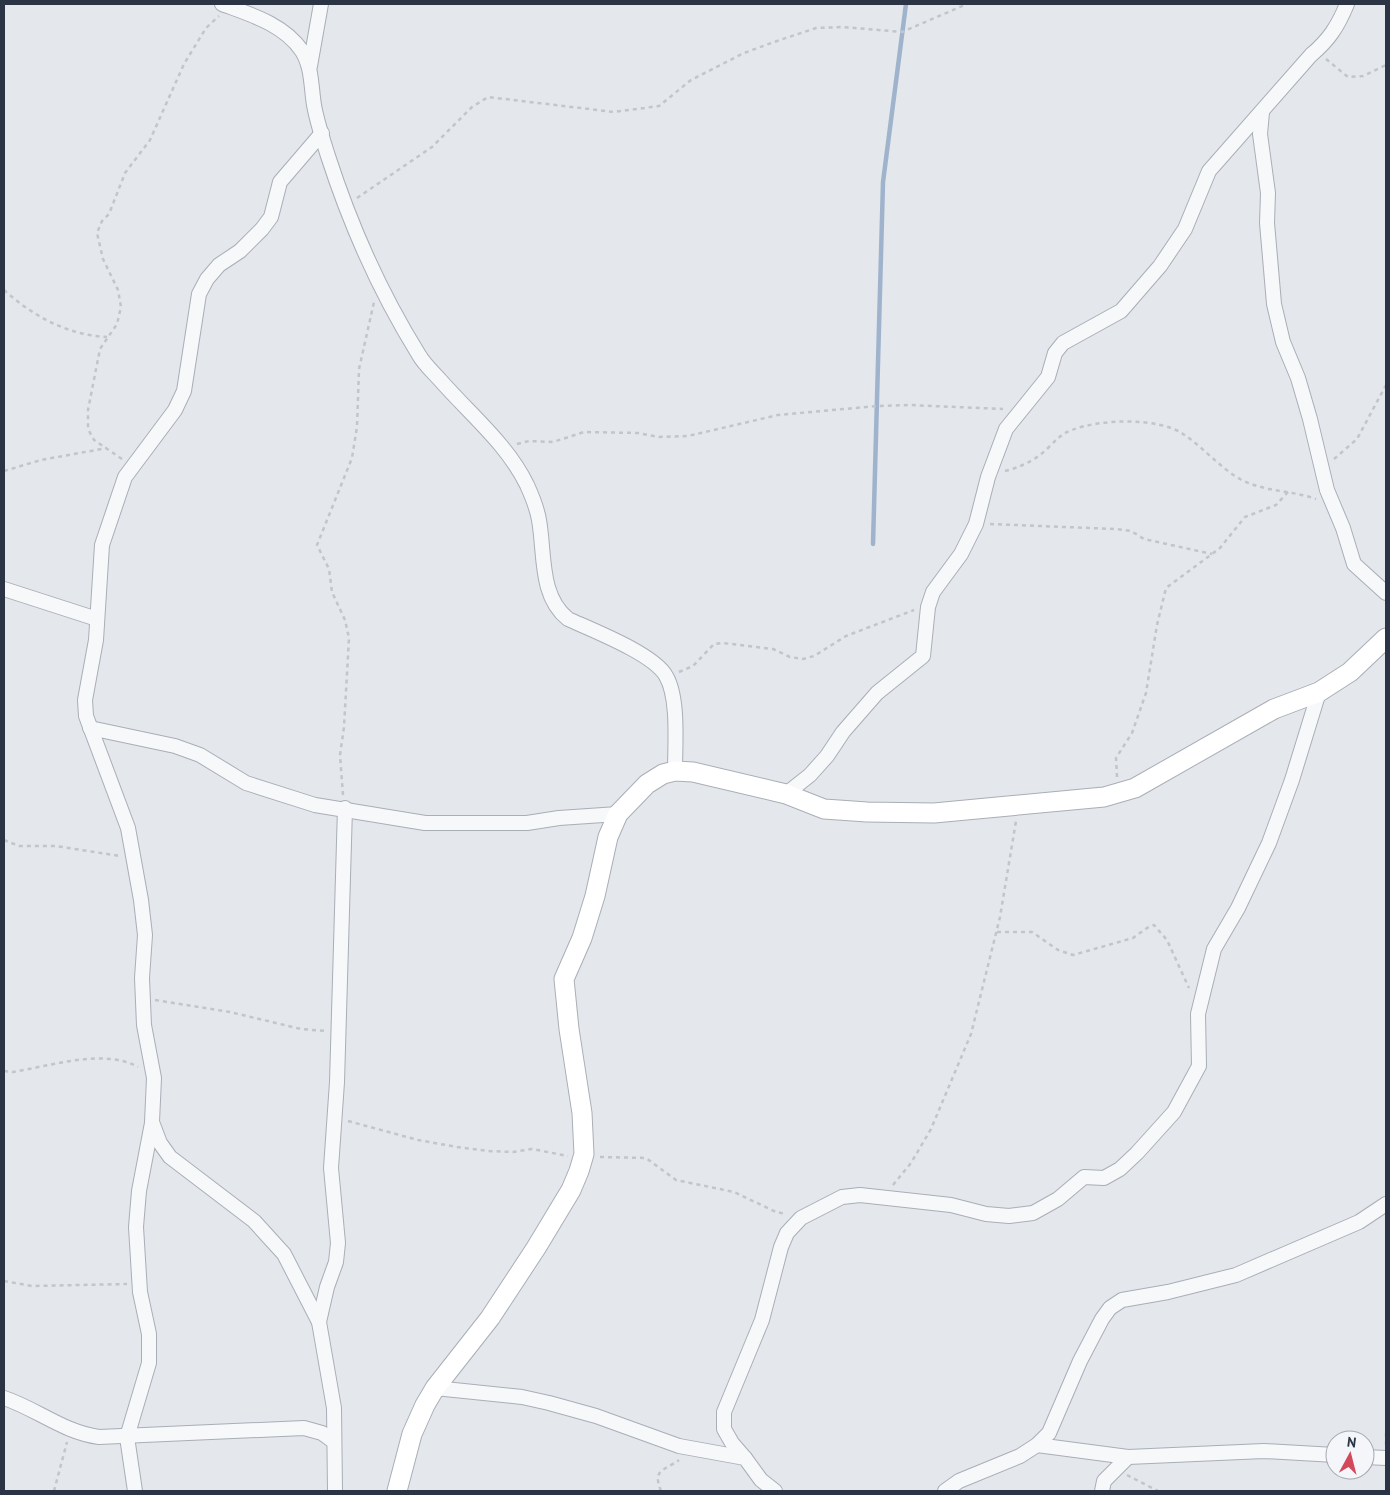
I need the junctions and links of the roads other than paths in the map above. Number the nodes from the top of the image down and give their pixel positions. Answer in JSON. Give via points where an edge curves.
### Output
{"nodes":[{"id":1,"x":321,"y":4,"type":"edge"},
{"id":2,"x":1347,"y":4,"type":"edge"},
{"id":3,"x":228,"y":6,"type":"edge"},
{"id":4,"x":310,"y":66,"type":"junction"},
{"id":5,"x":1262,"y":112,"type":"junction"},
{"id":6,"x":322,"y":133,"type":"junction"},
{"id":7,"x":4,"y":589,"type":"edge"},
{"id":8,"x":1386,"y":593,"type":"edge"},
{"id":9,"x":97,"y":619,"type":"junction"},
{"id":10,"x":1385,"y":636,"type":"edge"},
{"id":11,"x":1319,"y":692,"type":"junction"},
{"id":12,"x":90,"y":728,"type":"junction"},
{"id":13,"x":675,"y":771,"type":"junction"},
{"id":14,"x":786,"y":794,"type":"junction"},
{"id":15,"x":345,"y":808,"type":"junction"},
{"id":16,"x":618,"y":814,"type":"junction"},
{"id":17,"x":152,"y":1122,"type":"junction"},
{"id":18,"x":1386,"y":1204,"type":"edge"},
{"id":19,"x":320,"y":1322,"type":"junction"},
{"id":20,"x":436,"y":1388,"type":"junction"},
{"id":21,"x":4,"y":1398,"type":"edge"},
{"id":22,"x":127,"y":1437,"type":"junction"},
{"id":23,"x":333,"y":1441,"type":"junction"},
{"id":24,"x":1037,"y":1445,"type":"junction"},
{"id":25,"x":1325,"y":1455,"type":"edge"},
{"id":26,"x":1128,"y":1457,"type":"junction"},
{"id":27,"x":744,"y":1458,"type":"junction"},
{"id":28,"x":135,"y":1491,"type":"edge"},
{"id":29,"x":335,"y":1491,"type":"edge"},
{"id":30,"x":397,"y":1491,"type":"edge"},
{"id":31,"x":775,"y":1491,"type":"edge"},
{"id":32,"x":945,"y":1491,"type":"edge"},
{"id":33,"x":1102,"y":1491,"type":"edge"}],
"edges":[{"from":1,"to":4,"type":"street"},
{"from":2,"to":5,"type":"street","via":[[1336,29],[1325,43],[1310,55]]},
{"from":3,"to":4,"type":"street","via":[[260,17],[284,34],[301,49]]},
{"from":4,"to":6,"type":"street","via":[[314,107]]},
{"from":5,"to":8,"type":"street","via":[[1260,134],[1268,193],[1267,223],[1274,304],[1283,342],[1298,378],[1327,490],[1354,564]]},
{"from":5,"to":14,"type":"street","via":[[1209,171],[1185,229],[1160,266],[1121,311],[1063,343],[1055,353],[1048,376],[1006,429],[988,477],[976,524],[961,554],[933,592],[928,607],[923,656],[877,693],[810,775]]},
{"from":6,"to":9,"type":"street","via":[[280,182],[271,217],[262,230],[240,251],[218,265],[199,294],[184,391],[175,410],[125,477],[102,545]]},
{"from":6,"to":13,"type":"street","via":[[346,204],[420,357],[503,448],[531,493],[539,520],[544,569],[557,608],[568,619],[624,646],[658,666],[666,675],[674,718]]},
{"from":7,"to":9,"type":"street"},
{"from":9,"to":12,"type":"street","via":[[85,700]]},
{"from":10,"to":11,"type":"street","via":[[1350,672]]},
{"from":11,"to":14,"type":"street","via":[[1274,709],[1178,765],[1134,788],[1104,798],[934,813],[824,809]]},
{"from":11,"to":27,"type":"street","via":[[1269,843],[1214,949],[1198,1014],[1199,1066],[1174,1112],[1155,1136],[1120,1169],[1104,1178],[1084,1177],[1058,1199],[1033,1212],[1009,1216],[986,1214],[951,1205],[860,1195],[842,1198],[801,1218],[786,1233],[762,1320],[724,1412],[724,1429]]},
{"from":12,"to":15,"type":"street","via":[[175,746],[200,755],[246,783],[315,805]]},
{"from":12,"to":17,"type":"street","via":[[128,828],[145,934],[144,1025],[154,1078]]},
{"from":13,"to":14,"type":"street","via":[[693,772]]},
{"from":13,"to":16,"type":"street","via":[[647,784]]},
{"from":15,"to":16,"type":"street","via":[[425,823],[454,824],[527,823]]},
{"from":15,"to":19,"type":"street","via":[[337,1082],[330,1168],[338,1243]]},
{"from":16,"to":20,"type":"street","via":[[608,837],[582,938],[564,979],[582,1113],[583,1157],[571,1190],[536,1248],[490,1318]]},
{"from":17,"to":19,"type":"street","via":[[170,1157],[254,1221],[284,1254]]},
{"from":17,"to":22,"type":"street","via":[[139,1190],[136,1226],[148,1362]]},
{"from":18,"to":24,"type":"street","via":[[1359,1222],[1253,1269],[1213,1282],[1122,1300],[1110,1308],[1080,1361],[1049,1433]]},
{"from":19,"to":23,"type":"street","via":[[334,1408]]},
{"from":20,"to":27,"type":"street","via":[[549,1403],[691,1448]]},
{"from":20,"to":30,"type":"street","via":[[412,1434]]},
{"from":21,"to":22,"type":"street","via":[[81,1434]]},
{"from":22,"to":23,"type":"street","via":[[304,1428],[322,1433]]},
{"from":22,"to":28,"type":"street"},
{"from":23,"to":29,"type":"street"},
{"from":24,"to":26,"type":"street"},
{"from":24,"to":32,"type":"street","via":[[1020,1456],[959,1481]]},
{"from":25,"to":26,"type":"street","via":[[1264,1451]]},
{"from":26,"to":33,"type":"street","via":[[1104,1481]]},
{"from":27,"to":31,"type":"street","via":[[761,1480]]}]}
